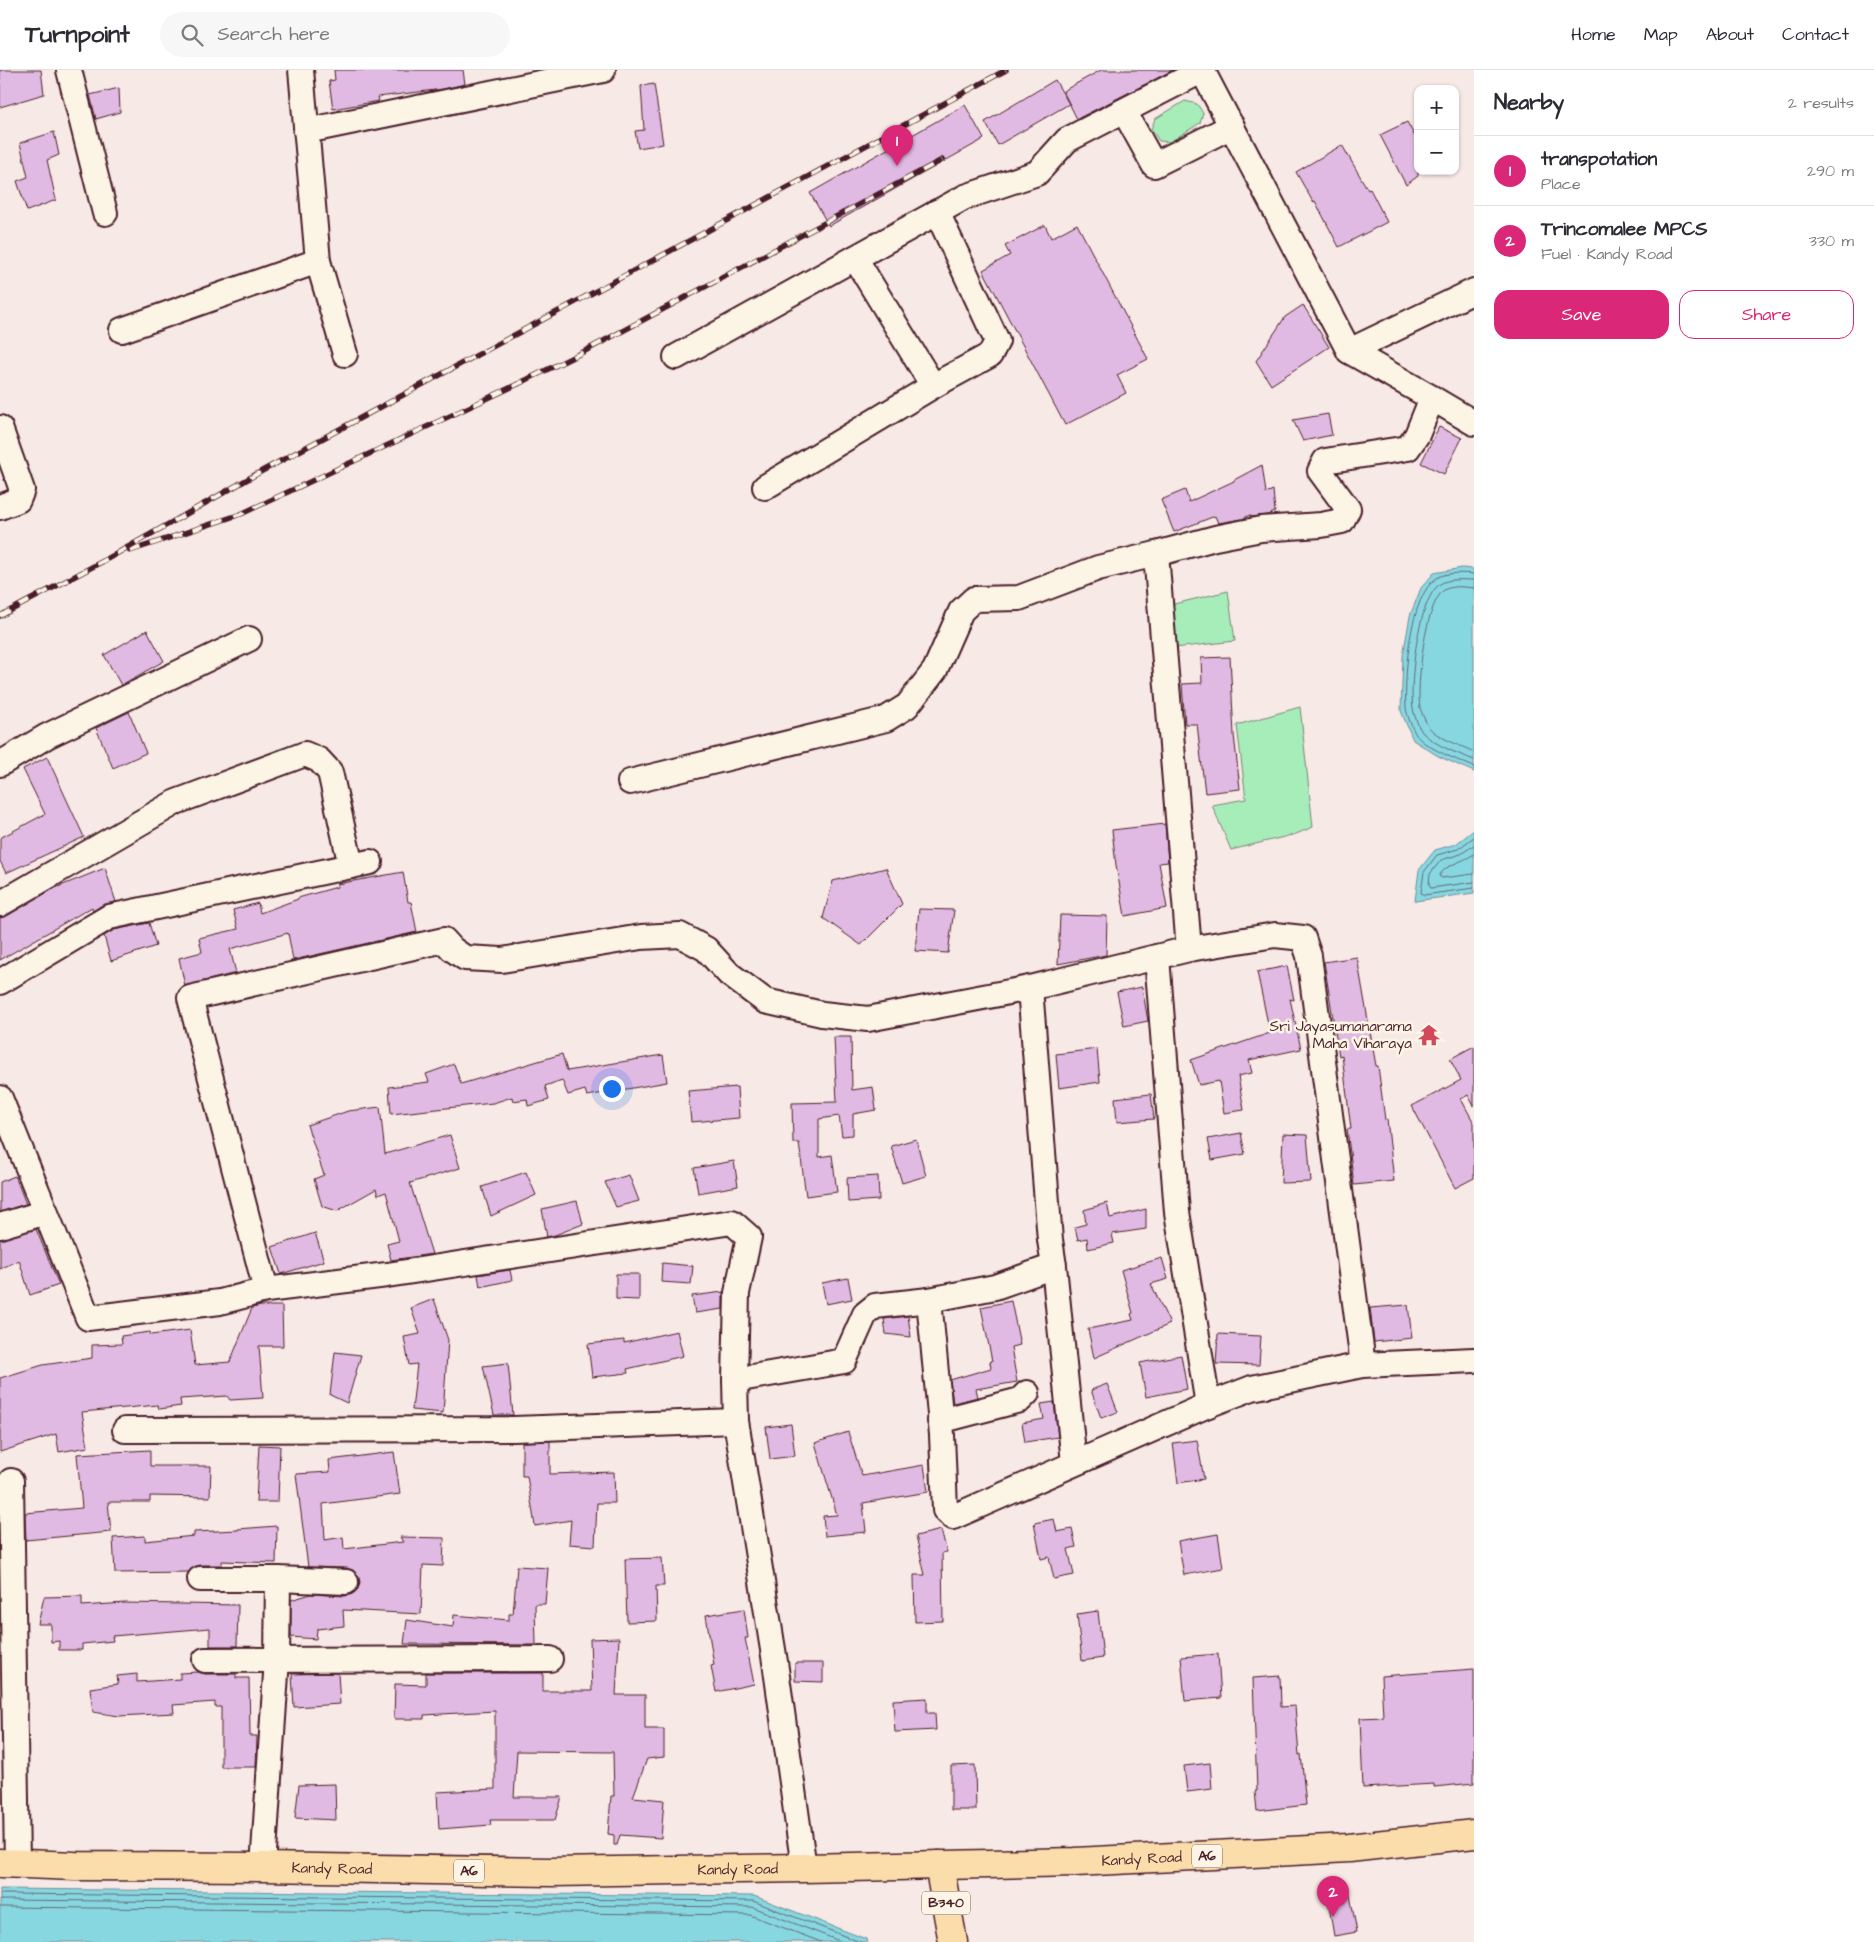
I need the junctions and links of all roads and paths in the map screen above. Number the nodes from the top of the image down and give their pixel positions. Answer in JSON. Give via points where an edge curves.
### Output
{"nodes":[{"id":1,"x":68,"y":70,"type":"edge"},
{"id":2,"x":301,"y":70,"type":"edge"},
{"id":3,"x":603,"y":70,"type":"edge"},
{"id":4,"x":1203,"y":70,"type":"edge"},
{"id":5,"x":1124,"y":111,"type":"junction"},
{"id":6,"x":1232,"y":126,"type":"junction"},
{"id":7,"x":306,"y":131,"type":"junction"},
{"id":8,"x":937,"y":212,"type":"junction"},
{"id":9,"x":105,"y":213,"type":"dead end"},
{"id":10,"x":855,"y":258,"type":"junction"},
{"id":11,"x":318,"y":261,"type":"junction"},
{"id":12,"x":1474,"y":291,"type":"edge"},
{"id":13,"x":122,"y":330,"type":"dead end"},
{"id":14,"x":1349,"y":351,"type":"junction"},
{"id":15,"x":345,"y":354,"type":"dead end"},
{"id":16,"x":676,"y":357,"type":"dead end"},
{"id":17,"x":933,"y":386,"type":"junction"},
{"id":18,"x":1432,"y":398,"type":"junction"},
{"id":19,"x":1474,"y":423,"type":"edge"},
{"id":20,"x":0,"y":428,"type":"edge"},
{"id":21,"x":765,"y":487,"type":"dead end"},
{"id":22,"x":0,"y":507,"type":"edge"},
{"id":23,"x":1156,"y":554,"type":"junction"},
{"id":24,"x":249,"y":640,"type":"dead end"},
{"id":25,"x":0,"y":764,"type":"edge"},
{"id":26,"x":630,"y":782,"type":"dead end"},
{"id":27,"x":0,"y":904,"type":"edge"},
{"id":28,"x":1189,"y":949,"type":"junction"},
{"id":29,"x":1157,"y":957,"type":"junction"},
{"id":30,"x":0,"y":982,"type":"edge"},
{"id":31,"x":1030,"y":988,"type":"junction"},
{"id":32,"x":0,"y":1098,"type":"edge"},
{"id":33,"x":46,"y":1212,"type":"junction"},
{"id":34,"x":0,"y":1226,"type":"edge"},
{"id":35,"x":1054,"y":1266,"type":"junction"},
{"id":36,"x":266,"y":1290,"type":"junction"},
{"id":37,"x":929,"y":1300,"type":"junction"},
{"id":38,"x":1474,"y":1360,"type":"edge"},
{"id":39,"x":1362,"y":1365,"type":"junction"},
{"id":40,"x":735,"y":1380,"type":"junction"},
{"id":41,"x":1027,"y":1392,"type":"dead end"},
{"id":42,"x":1208,"y":1405,"type":"junction"},
{"id":43,"x":736,"y":1421,"type":"junction"},
{"id":44,"x":940,"y":1421,"type":"junction"},
{"id":45,"x":125,"y":1430,"type":"dead end"},
{"id":46,"x":1074,"y":1463,"type":"junction"},
{"id":47,"x":11,"y":1482,"type":"dead end"},
{"id":48,"x":200,"y":1579,"type":"dead end"},
{"id":49,"x":278,"y":1579,"type":"junction"},
{"id":50,"x":346,"y":1582,"type":"dead end"},
{"id":51,"x":277,"y":1659,"type":"junction"},
{"id":52,"x":550,"y":1659,"type":"dead end"},
{"id":53,"x":205,"y":1660,"type":"dead end"},
{"id":54,"x":1474,"y":1834,"type":"edge"},
{"id":55,"x":8,"y":1863,"type":"edge"},
{"id":56,"x":939,"y":1865,"type":"junction"},
{"id":57,"x":263,"y":1867,"type":"junction"},
{"id":58,"x":804,"y":1868,"type":"junction"},
{"id":59,"x":953,"y":1942,"type":"edge"}],
"edges":[{"from":1,"to":9,"type":"street"},
{"from":2,"to":7,"type":"street"},
{"from":3,"to":7,"type":"street"},
{"from":4,"to":5,"type":"street"},
{"from":4,"to":6,"type":"street"},
{"from":5,"to":6,"type":"street","via":[[1154,165]]},
{"from":5,"to":8,"type":"street","via":[[1067,140],[1037,173],[965,197]]},
{"from":6,"to":14,"type":"street"},
{"from":7,"to":11,"type":"street"},
{"from":8,"to":10,"type":"street"},
{"from":8,"to":17,"type":"street","via":[[997,341],[990,355]]},
{"from":10,"to":16,"type":"street"},
{"from":10,"to":17,"type":"street"},
{"from":11,"to":13,"type":"street"},
{"from":11,"to":15,"type":"street"},
{"from":12,"to":14,"type":"street"},
{"from":14,"to":18,"type":"street"},
{"from":17,"to":21,"type":"street"},
{"from":18,"to":19,"type":"street"},
{"from":18,"to":23,"type":"street","via":[[1408,448],[1325,461],[1320,471],[1348,509],[1342,521],[1261,529]]},
{"from":20,"to":22,"type":"street","via":[[22,490],[18,500]]},
{"from":23,"to":26,"type":"street","via":[[1098,568],[1019,598],[974,599],[962,611],[935,670],[907,706],[886,719]]},
{"from":23,"to":28,"type":"street"},
{"from":24,"to":25,"type":"street","via":[[47,736]]},
{"from":27,"to":30,"type":"street","via":[[176,802],[305,754],[319,760],[330,772],[360,864],[109,917]]},
{"from":28,"to":29,"type":"street"},
{"from":28,"to":39,"type":"street","via":[[1275,935],[1303,938],[1311,966]]},
{"from":29,"to":31,"type":"street"},
{"from":29,"to":42,"type":"street","via":[[1177,1212]]},
{"from":31,"to":35,"type":"street"},
{"from":31,"to":36,"type":"street","via":[[868,1019],[822,1014],[765,1001],[729,974],[706,949],[680,935],[640,937],[502,960],[466,958],[444,940],[190,998]]},
{"from":32,"to":33,"type":"street"},
{"from":33,"to":34,"type":"street"},
{"from":33,"to":36,"type":"street","via":[[88,1318],[220,1302]]},
{"from":35,"to":37,"type":"street","via":[[996,1287]]},
{"from":35,"to":46,"type":"street"},
{"from":36,"to":40,"type":"street","via":[[396,1274],[732,1222],[749,1237],[737,1292]]},
{"from":37,"to":40,"type":"street","via":[[875,1306],[865,1314],[844,1361]]},
{"from":37,"to":44,"type":"street"},
{"from":38,"to":39,"type":"street"},
{"from":39,"to":42,"type":"street","via":[[1252,1388]]},
{"from":40,"to":43,"type":"street"},
{"from":41,"to":44,"type":"street","via":[[1020,1400]]},
{"from":42,"to":46,"type":"street"},
{"from":43,"to":45,"type":"street","via":[[514,1429]]},
{"from":43,"to":58,"type":"street"},
{"from":44,"to":46,"type":"street","via":[[945,1510],[953,1516]]},
{"from":47,"to":55,"type":"street"},
{"from":48,"to":49,"type":"street"},
{"from":49,"to":50,"type":"street"},
{"from":49,"to":51,"type":"street"},
{"from":51,"to":52,"type":"street"},
{"from":51,"to":53,"type":"street"},
{"from":51,"to":57,"type":"street"},
{"from":54,"to":56,"type":"main road","name":"Kandy Road","number":"A6","via":[[1348,1848],[1075,1862]]},
{"from":55,"to":57,"type":"main road","name":"Kandy Road","number":"A6"},
{"from":56,"to":58,"type":"main road","name":"Kandy Road","number":"A6"},
{"from":56,"to":59,"type":"main road","number":"B340"},
{"from":57,"to":58,"type":"main road","name":"Kandy Road","number":"A6","via":[[552,1872]]}]}
